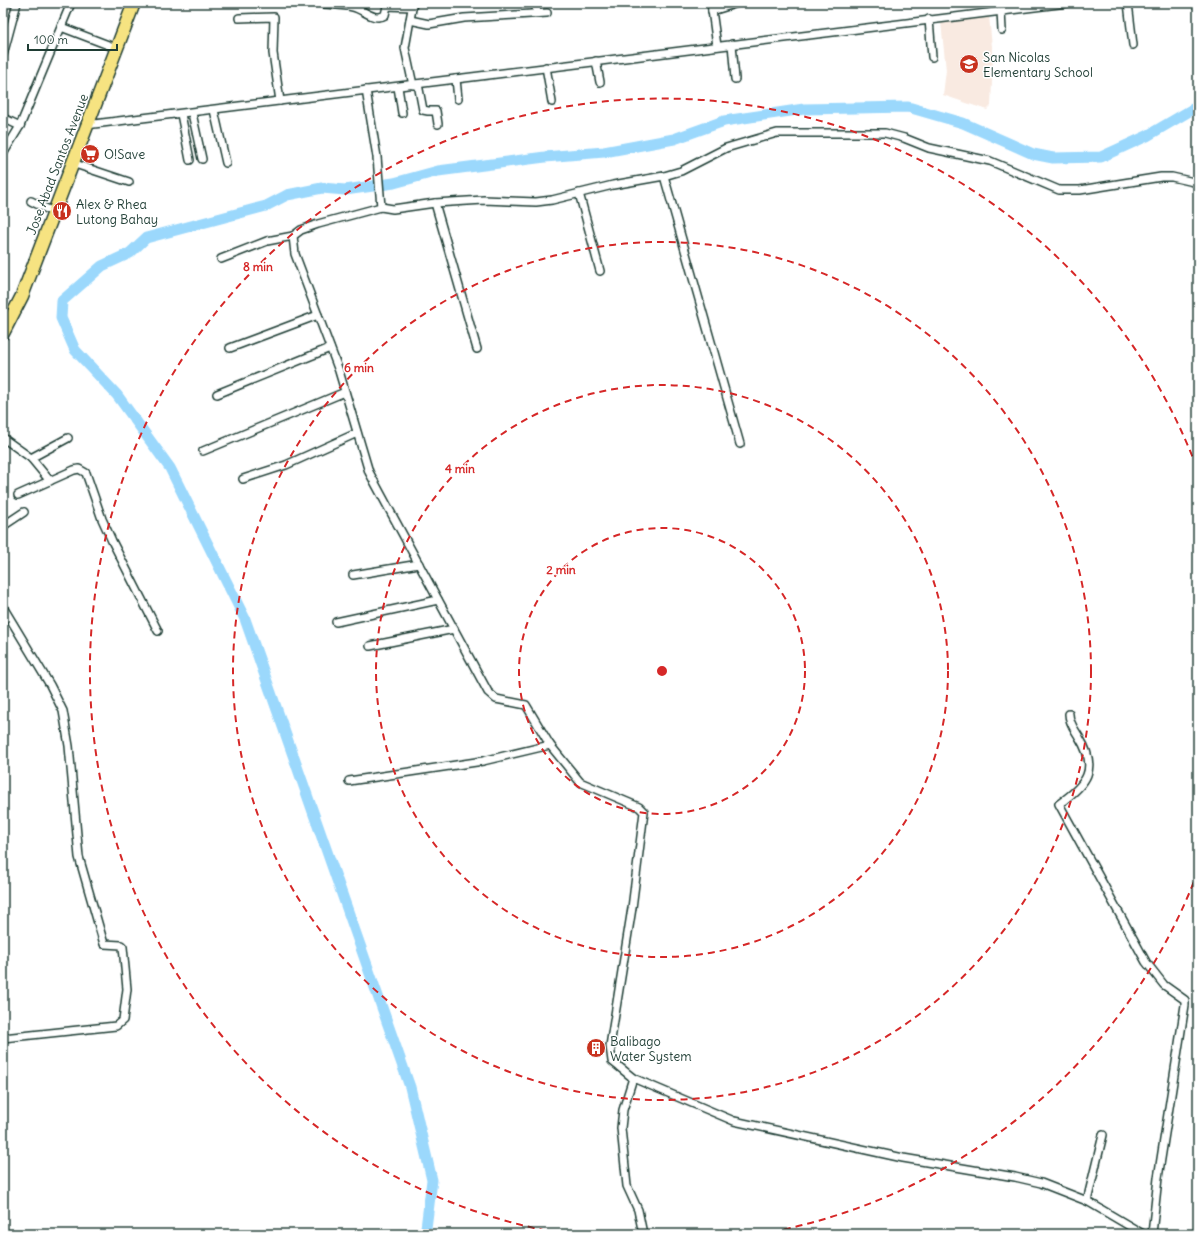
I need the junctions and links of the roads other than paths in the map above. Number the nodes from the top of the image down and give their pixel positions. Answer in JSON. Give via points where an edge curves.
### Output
{"nodes":[{"id":1,"x":18,"y":3,"type":"edge"},
{"id":2,"x":71,"y":3,"type":"edge"},
{"id":3,"x":134,"y":3,"type":"edge"},
{"id":4,"x":535,"y":3,"type":"edge"},
{"id":5,"x":736,"y":3,"type":"edge"},
{"id":6,"x":1067,"y":3,"type":"edge"},
{"id":7,"x":1128,"y":3,"type":"edge"},
{"id":8,"x":324,"y":4,"type":"dead end"},
{"id":9,"x":412,"y":5,"type":"edge"},
{"id":10,"x":712,"y":7,"type":"edge"},
{"id":11,"x":1001,"y":11,"type":"junction"},
{"id":12,"x":537,"y":12,"type":"junction"},
{"id":13,"x":547,"y":13,"type":"dead end"},
{"id":14,"x":239,"y":18,"type":"dead end"},
{"id":15,"x":929,"y":19,"type":"junction"},
{"id":16,"x":410,"y":20,"type":"junction"},
{"id":17,"x":61,"y":27,"type":"junction"},
{"id":18,"x":1002,"y":30,"type":"dead end"},
{"id":19,"x":732,"y":44,"type":"junction"},
{"id":20,"x":1133,"y":45,"type":"dead end"},
{"id":21,"x":717,"y":46,"type":"junction"},
{"id":22,"x":116,"y":48,"type":"junction"},
{"id":23,"x":3,"y":55,"type":"edge"},
{"id":24,"x":932,"y":57,"type":"dead end"},
{"id":25,"x":596,"y":61,"type":"junction"},
{"id":26,"x":546,"y":67,"type":"junction"},
{"id":27,"x":456,"y":79,"type":"junction"},
{"id":28,"x":735,"y":79,"type":"dead end"},
{"id":29,"x":600,"y":82,"type":"dead end"},
{"id":30,"x":416,"y":85,"type":"junction"},
{"id":31,"x":398,"y":87,"type":"junction"},
{"id":32,"x":366,"y":90,"type":"junction"},
{"id":33,"x":458,"y":99,"type":"dead end"},
{"id":34,"x":280,"y":101,"type":"junction"},
{"id":35,"x":552,"y":102,"type":"dead end"},
{"id":36,"x":214,"y":110,"type":"junction"},
{"id":37,"x":192,"y":113,"type":"junction"},
{"id":38,"x":402,"y":113,"type":"dead end"},
{"id":39,"x":181,"y":114,"type":"junction"},
{"id":40,"x":3,"y":118,"type":"edge"},
{"id":41,"x":438,"y":124,"type":"dead end"},
{"id":42,"x":86,"y":125,"type":"junction"},
{"id":43,"x":20,"y":126,"type":"junction"},
{"id":44,"x":3,"y":154,"type":"edge"},
{"id":45,"x":202,"y":159,"type":"dead end"},
{"id":46,"x":190,"y":160,"type":"dead end"},
{"id":47,"x":72,"y":163,"type":"junction"},
{"id":48,"x":226,"y":163,"type":"dead end"},
{"id":49,"x":664,"y":176,"type":"junction"},
{"id":50,"x":129,"y":182,"type":"dead end"},
{"id":51,"x":1198,"y":183,"type":"edge"},
{"id":52,"x":579,"y":193,"type":"junction"},
{"id":53,"x":31,"y":201,"type":"dead end"},
{"id":54,"x":435,"y":203,"type":"junction"},
{"id":55,"x":381,"y":207,"type":"junction"},
{"id":56,"x":54,"y":212,"type":"junction"},
{"id":57,"x":294,"y":236,"type":"junction"},
{"id":58,"x":222,"y":259,"type":"dead end"},
{"id":59,"x":600,"y":270,"type":"dead end"},
{"id":60,"x":318,"y":314,"type":"junction"},
{"id":61,"x":3,"y":333,"type":"edge"},
{"id":62,"x":230,"y":348,"type":"dead end"},
{"id":63,"x":330,"y":348,"type":"junction"},
{"id":64,"x":477,"y":349,"type":"dead end"},
{"id":65,"x":345,"y":392,"type":"junction"},
{"id":66,"x":217,"y":394,"type":"dead end"},
{"id":67,"x":357,"y":433,"type":"junction"},
{"id":68,"x":3,"y":438,"type":"edge"},
{"id":69,"x":68,"y":438,"type":"dead end"},
{"id":70,"x":740,"y":444,"type":"dead end"},
{"id":71,"x":203,"y":451,"type":"dead end"},
{"id":72,"x":31,"y":458,"type":"junction"},
{"id":73,"x":243,"y":480,"type":"dead end"},
{"id":74,"x":50,"y":481,"type":"junction"},
{"id":75,"x":18,"y":495,"type":"dead end"},
{"id":76,"x":24,"y":512,"type":"dead end"},
{"id":77,"x":3,"y":526,"type":"edge"},
{"id":78,"x":418,"y":564,"type":"junction"},
{"id":79,"x":353,"y":575,"type":"dead end"},
{"id":80,"x":438,"y":600,"type":"junction"},
{"id":81,"x":3,"y":607,"type":"edge"},
{"id":82,"x":336,"y":622,"type":"dead end"},
{"id":83,"x":454,"y":629,"type":"junction"},
{"id":84,"x":158,"y":630,"type":"dead end"},
{"id":85,"x":370,"y":646,"type":"dead end"},
{"id":86,"x":1069,"y":714,"type":"dead end"},
{"id":87,"x":550,"y":745,"type":"junction"},
{"id":88,"x":349,"y":781,"type":"dead end"},
{"id":89,"x":3,"y":1038,"type":"edge"},
{"id":90,"x":633,"y":1078,"type":"junction"},
{"id":91,"x":1103,"y":1135,"type":"dead end"},
{"id":92,"x":1087,"y":1201,"type":"junction"},
{"id":93,"x":643,"y":1234,"type":"edge"},
{"id":94,"x":1142,"y":1234,"type":"edge"},
{"id":95,"x":1152,"y":1234,"type":"edge"}],
"edges":[{"from":1,"to":23,"type":"street"},
{"from":2,"to":17,"type":"street"},
{"from":3,"to":22,"type":"highway","name":"Jose Abad Santos Avenue"},
{"from":4,"to":12,"type":"street"},
{"from":5,"to":10,"type":"street"},
{"from":6,"to":11,"type":"street"},
{"from":7,"to":20,"type":"street"},
{"from":8,"to":9,"type":"street","via":[[354,7],[378,17],[385,15],[387,6]]},
{"from":9,"to":16,"type":"street"},
{"from":10,"to":21,"type":"street"},
{"from":11,"to":15,"type":"street"},
{"from":11,"to":18,"type":"street"},
{"from":12,"to":13,"type":"street"},
{"from":12,"to":16,"type":"street","via":[[464,18],[429,24]]},
{"from":14,"to":34,"type":"street","via":[[274,17],[273,53]]},
{"from":15,"to":19,"type":"street"},
{"from":15,"to":24,"type":"street"},
{"from":16,"to":30,"type":"street","via":[[405,48]]},
{"from":17,"to":22,"type":"street"},
{"from":17,"to":43,"type":"street"},
{"from":19,"to":21,"type":"street"},
{"from":19,"to":28,"type":"street"},
{"from":21,"to":25,"type":"street"},
{"from":22,"to":42,"type":"highway","name":"Jose Abad Santos Avenue"},
{"from":25,"to":26,"type":"street"},
{"from":25,"to":29,"type":"street"},
{"from":26,"to":27,"type":"street"},
{"from":26,"to":35,"type":"street"},
{"from":27,"to":30,"type":"street"},
{"from":27,"to":33,"type":"street"},
{"from":30,"to":31,"type":"street"},
{"from":30,"to":41,"type":"street","via":[[423,110],[436,111]]},
{"from":31,"to":32,"type":"street"},
{"from":31,"to":38,"type":"street"},
{"from":32,"to":34,"type":"street"},
{"from":32,"to":55,"type":"street","via":[[381,189]]},
{"from":34,"to":36,"type":"street"},
{"from":36,"to":37,"type":"street"},
{"from":36,"to":48,"type":"street"},
{"from":37,"to":39,"type":"street"},
{"from":37,"to":45,"type":"street"},
{"from":39,"to":42,"type":"street"},
{"from":39,"to":46,"type":"street"},
{"from":40,"to":43,"type":"street"},
{"from":42,"to":47,"type":"highway","name":"Jose Abad Santos Avenue"},
{"from":43,"to":44,"type":"street"},
{"from":47,"to":50,"type":"street"},
{"from":47,"to":56,"type":"highway","name":"Jose Abad Santos Avenue"},
{"from":49,"to":51,"type":"street","via":[[681,171],[726,148],[767,135],[885,133],[929,148],[990,161],[1059,190],[1080,190],[1161,177]]},
{"from":49,"to":52,"type":"street"},
{"from":49,"to":70,"type":"street"},
{"from":52,"to":54,"type":"street","via":[[536,202],[506,200]]},
{"from":52,"to":59,"type":"street"},
{"from":53,"to":56,"type":"street"},
{"from":54,"to":55,"type":"street","via":[[393,209]]},
{"from":54,"to":64,"type":"street"},
{"from":55,"to":57,"type":"street","via":[[318,224],[301,230]]},
{"from":56,"to":61,"type":"highway","name":"Jose Abad Santos Avenue","via":[[22,296]]},
{"from":57,"to":58,"type":"street","via":[[267,241]]},
{"from":57,"to":60,"type":"street","via":[[295,254]]},
{"from":60,"to":62,"type":"street"},
{"from":60,"to":63,"type":"street"},
{"from":63,"to":65,"type":"street"},
{"from":63,"to":66,"type":"street"},
{"from":65,"to":67,"type":"street"},
{"from":65,"to":71,"type":"street"},
{"from":67,"to":73,"type":"street"},
{"from":67,"to":78,"type":"street","via":[[369,472]]},
{"from":68,"to":72,"type":"street"},
{"from":69,"to":72,"type":"street"},
{"from":72,"to":74,"type":"street"},
{"from":74,"to":75,"type":"street"},
{"from":74,"to":84,"type":"street","via":[[74,470],[86,473],[112,541]]},
{"from":76,"to":77,"type":"street"},
{"from":78,"to":79,"type":"street"},
{"from":78,"to":80,"type":"street"},
{"from":80,"to":82,"type":"street"},
{"from":80,"to":83,"type":"street"},
{"from":81,"to":89,"type":"street","via":[[63,711],[69,746],[79,857],[104,944],[121,944],[123,947],[127,989],[123,1020],[116,1026]]},
{"from":83,"to":85,"type":"street"},
{"from":83,"to":87,"type":"street","via":[[491,696],[526,705]]},
{"from":86,"to":95,"type":"street","via":[[1090,760],[1090,768],[1086,779],[1059,804],[1146,962],[1164,985],[1185,1000],[1186,1005],[1158,1178]]},
{"from":87,"to":88,"type":"street","via":[[483,762]]},
{"from":87,"to":90,"type":"street","via":[[580,782],[640,807],[644,812],[610,1054],[617,1067]]},
{"from":90,"to":92,"type":"street","via":[[734,1121],[902,1158],[1015,1177],[1061,1190]]},
{"from":90,"to":93,"type":"street","via":[[622,1128],[627,1186],[638,1210]]},
{"from":91,"to":92,"type":"street"},
{"from":92,"to":94,"type":"street"}]}
